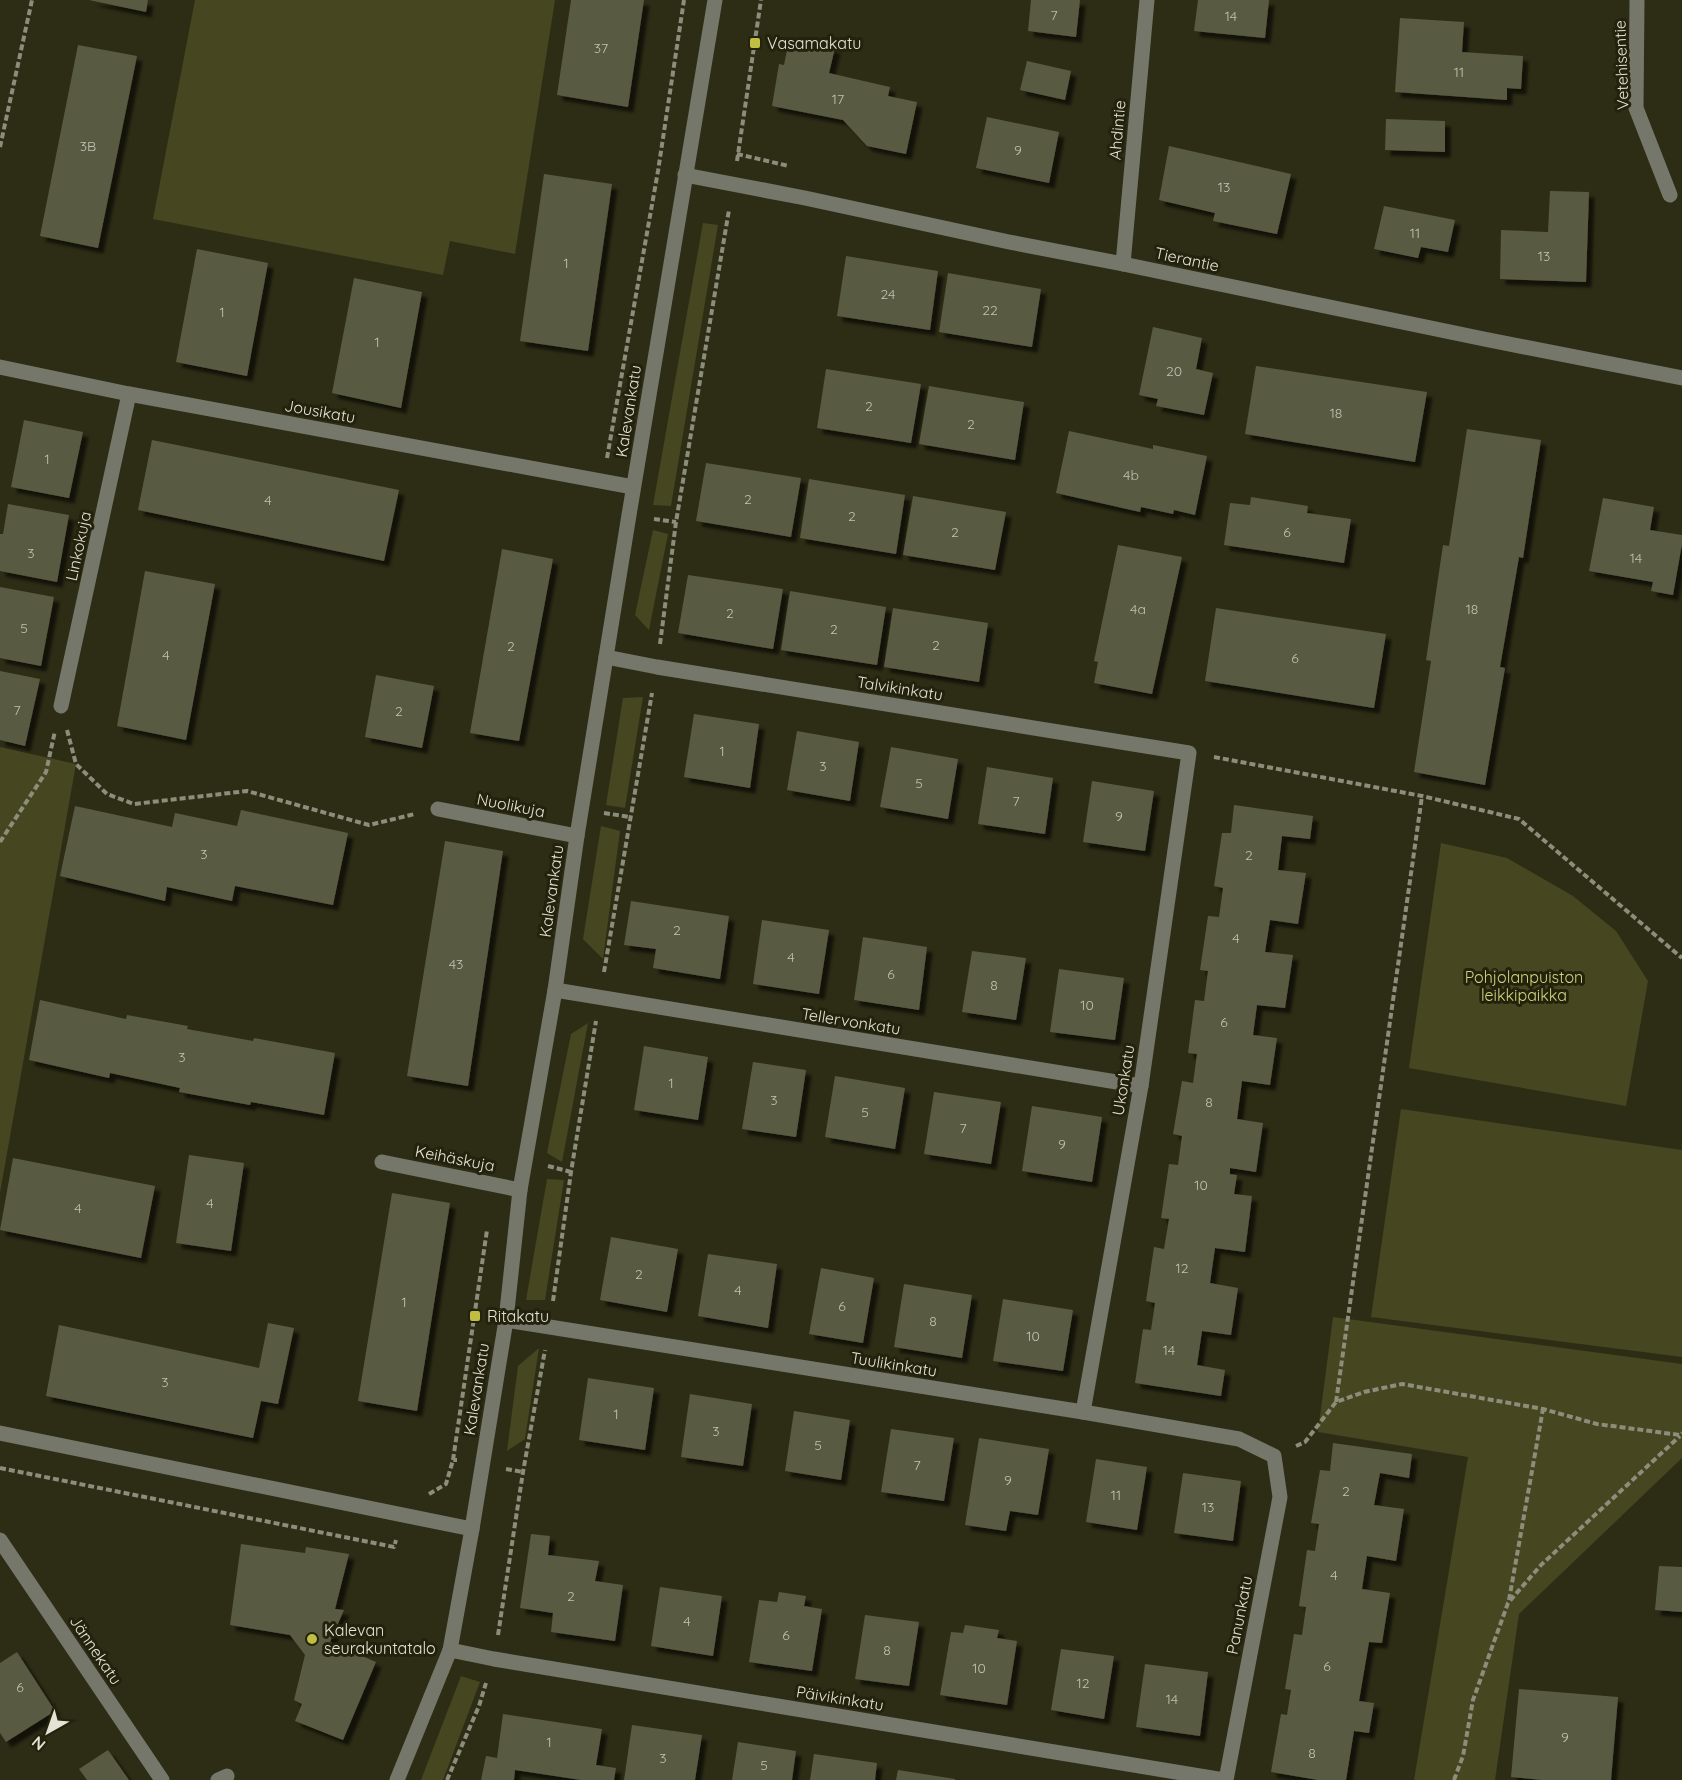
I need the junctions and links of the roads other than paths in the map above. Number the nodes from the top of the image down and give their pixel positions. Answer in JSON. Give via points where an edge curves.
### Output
{"nodes":[{"id":1,"x":715,"y":0,"type":"edge"},
{"id":2,"x":1147,"y":0,"type":"edge"},
{"id":3,"x":1637,"y":0,"type":"edge"},
{"id":4,"x":686,"y":175,"type":"junction"},
{"id":5,"x":1670,"y":195,"type":"dead end"},
{"id":6,"x":1123,"y":264,"type":"junction"},
{"id":7,"x":0,"y":367,"type":"edge"},
{"id":8,"x":1682,"y":378,"type":"edge"},
{"id":9,"x":129,"y":394,"type":"junction"},
{"id":10,"x":633,"y":487,"type":"junction"},
{"id":11,"x":606,"y":657,"type":"junction"},
{"id":12,"x":61,"y":706,"type":"road end"},
{"id":13,"x":1189,"y":753,"type":"joint"},
{"id":14,"x":438,"y":809,"type":"road end"},
{"id":15,"x":577,"y":836,"type":"junction"},
{"id":16,"x":555,"y":990,"type":"junction"},
{"id":17,"x":1141,"y":1086,"type":"junction"},
{"id":18,"x":382,"y":1162,"type":"dead end"},
{"id":19,"x":520,"y":1190,"type":"junction"},
{"id":20,"x":506,"y":1320,"type":"junction"},
{"id":21,"x":1083,"y":1412,"type":"junction"},
{"id":22,"x":0,"y":1433,"type":"edge"},
{"id":23,"x":1274,"y":1456,"type":"joint"},
{"id":24,"x":472,"y":1529,"type":"junction"},
{"id":25,"x":0,"y":1540,"type":"edge"},
{"id":26,"x":450,"y":1650,"type":"junction"},
{"id":27,"x":162,"y":1780,"type":"edge"},
{"id":28,"x":397,"y":1780,"type":"edge"},
{"id":29,"x":1225,"y":1780,"type":"edge"}],
"edges":[{"from":1,"to":4,"type":"street","name":"Kalevankatu"},
{"from":2,"to":6,"type":"street","name":"Ahdintie"},
{"from":3,"to":5,"type":"street","name":"Vetehisentie","via":[[1636,108]]},
{"from":4,"to":6,"type":"street","name":"Tierantie"},
{"from":4,"to":10,"type":"street","name":"Kalevankatu"},
{"from":6,"to":8,"type":"street","name":"Tierantie"},
{"from":7,"to":9,"type":"street","name":"Jousikatu"},
{"from":9,"to":10,"type":"street","name":"Jousikatu"},
{"from":9,"to":12,"type":"street","name":"Linkokuja"},
{"from":10,"to":11,"type":"street","name":"Kalevankatu"},
{"from":11,"to":13,"type":"street","name":"Talvikinkatu"},
{"from":11,"to":15,"type":"street","name":"Kalevankatu"},
{"from":13,"to":17,"type":"street","name":"Ukonkatu"},
{"from":14,"to":15,"type":"street","name":"Nuolikuja"},
{"from":15,"to":16,"type":"street","name":"Kalevankatu"},
{"from":16,"to":17,"type":"street","name":"Tellervonkatu"},
{"from":16,"to":19,"type":"street","name":"Kalevankatu"},
{"from":17,"to":21,"type":"street","name":"Ukonkatu"},
{"from":18,"to":19,"type":"street","name":"Keihäskuja"},
{"from":19,"to":20,"type":"street","name":"Kalevankatu"},
{"from":20,"to":21,"type":"street","name":"Tuulikinkatu"},
{"from":20,"to":24,"type":"street","name":"Kalevankatu"},
{"from":21,"to":23,"type":"street","name":"Tuulikinkatu","via":[[1239,1439]]},
{"from":22,"to":24,"type":"street"},
{"from":23,"to":29,"type":"street","name":"Panunkatu","via":[[1280,1497]]},
{"from":24,"to":26,"type":"street","name":"Kalevankatu"},
{"from":25,"to":27,"type":"street","name":"Jännekatu"},
{"from":26,"to":28,"type":"street","name":"Kalevankatu"},
{"from":26,"to":29,"type":"street","name":"Päivikinkatu"}]}
